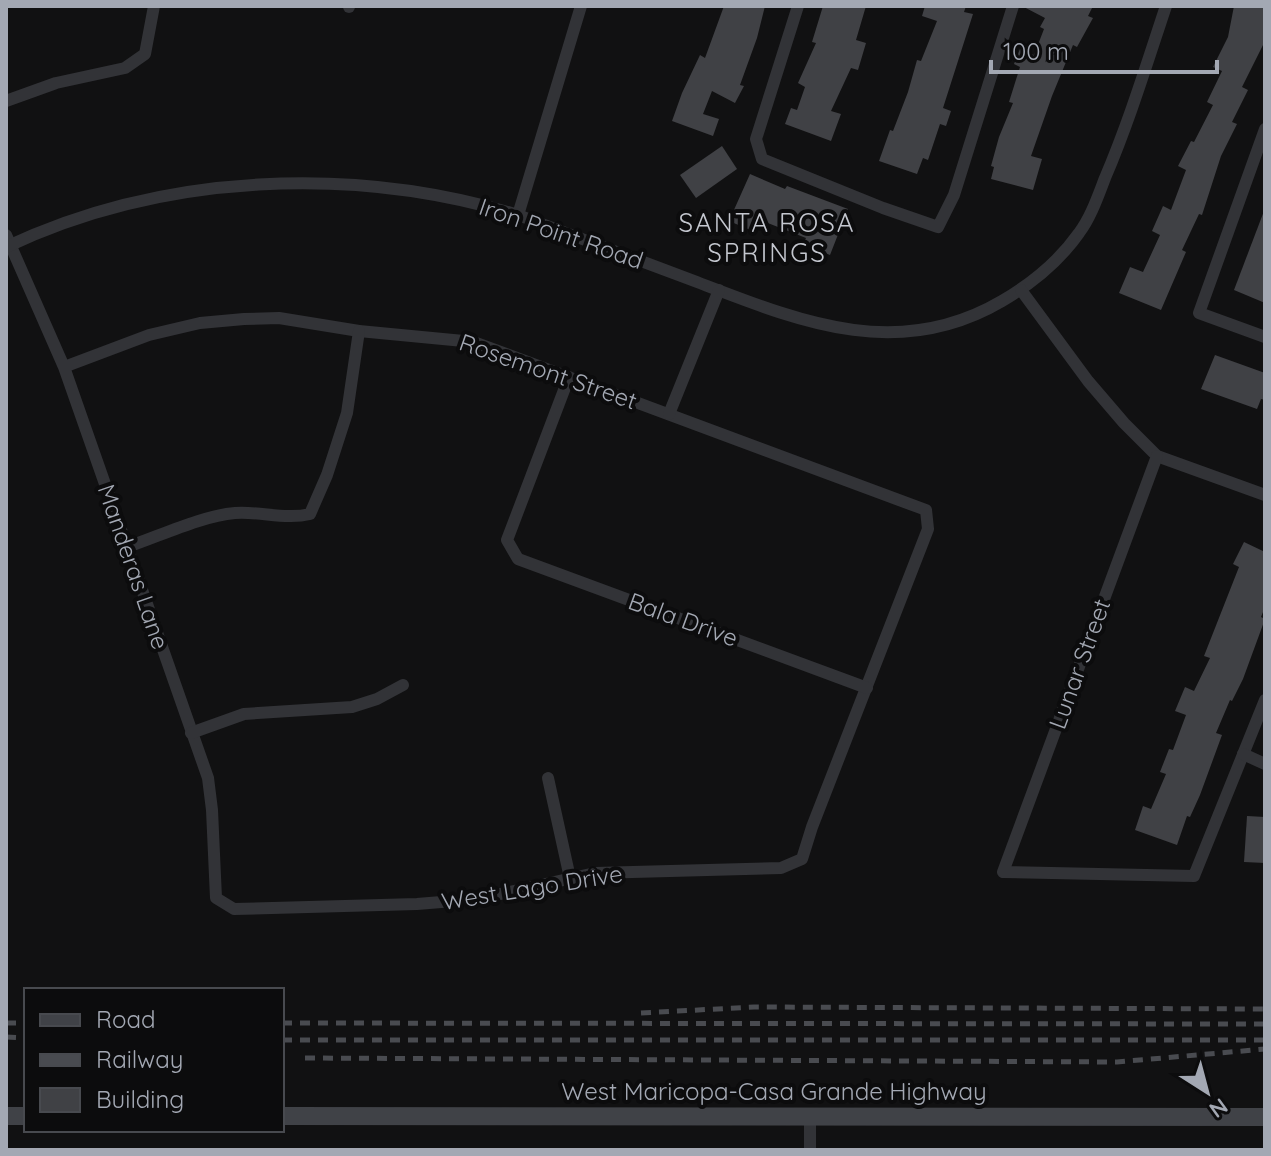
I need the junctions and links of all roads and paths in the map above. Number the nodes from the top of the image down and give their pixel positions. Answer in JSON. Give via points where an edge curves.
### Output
{"nodes":[{"id":1,"x":154,"y":6,"type":"edge"},
{"id":2,"x":581,"y":6,"type":"edge"},
{"id":3,"x":798,"y":6,"type":"edge"},
{"id":4,"x":1013,"y":6,"type":"edge"},
{"id":5,"x":1166,"y":6,"type":"edge"},
{"id":6,"x":6,"y":101,"type":"edge"},
{"id":7,"x":1265,"y":129,"type":"edge"},
{"id":8,"x":518,"y":215,"type":"junction"},
{"id":9,"x":8,"y":242,"type":"edge"},
{"id":10,"x":719,"y":290,"type":"junction"},
{"id":11,"x":1021,"y":290,"type":"junction"},
{"id":12,"x":359,"y":331,"type":"junction"},
{"id":13,"x":1265,"y":337,"type":"edge"},
{"id":14,"x":64,"y":367,"type":"junction"},
{"id":15,"x":569,"y":377,"type":"junction"},
{"id":16,"x":669,"y":414,"type":"junction"},
{"id":17,"x":1157,"y":456,"type":"junction"},
{"id":18,"x":1265,"y":495,"type":"edge"},
{"id":19,"x":127,"y":547,"type":"junction"},
{"id":20,"x":403,"y":685,"type":"dead end"},
{"id":21,"x":867,"y":688,"type":"junction"},
{"id":22,"x":1265,"y":700,"type":"edge"},
{"id":23,"x":191,"y":733,"type":"junction"},
{"id":24,"x":1243,"y":754,"type":"junction"},
{"id":25,"x":1265,"y":764,"type":"edge"},
{"id":26,"x":548,"y":778,"type":"dead end"},
{"id":27,"x":570,"y":878,"type":"junction"},
{"id":28,"x":216,"y":898,"type":"joint"},
{"id":29,"x":284,"y":1116,"type":"edge"},
{"id":30,"x":810,"y":1116,"type":"junction"},
{"id":31,"x":1265,"y":1117,"type":"edge"},
{"id":32,"x":810,"y":1150,"type":"edge"}],
"edges":[{"from":1,"to":6,"type":"street","via":[[145,54],[125,68]]},
{"from":2,"to":8,"type":"street"},
{"from":3,"to":4,"type":"street","via":[[756,139],[762,159],[938,227],[954,195]]},
{"from":5,"to":11,"type":"street","name":"Iron Point Road","via":[[1091,211],[1080,232]]},
{"from":7,"to":13,"type":"street","via":[[1199,313]]},
{"from":8,"to":9,"type":"street","name":"Iron Point Road","via":[[380,187],[296,184],[190,190]]},
{"from":8,"to":10,"type":"street","name":"Iron Point Road"},
{"from":9,"to":14,"type":"street","name":"Manderas Lane"},
{"from":10,"to":11,"type":"street","name":"Iron Point Road","via":[[821,325],[916,332],[968,318]]},
{"from":10,"to":16,"type":"street"},
{"from":11,"to":17,"type":"street","via":[[1088,381]]},
{"from":12,"to":14,"type":"street","name":"Rosemont Street","via":[[279,318],[200,323],[149,335]]},
{"from":12,"to":15,"type":"street","name":"Rosemont Street","via":[[474,342]]},
{"from":12,"to":19,"type":"street","via":[[347,413],[310,514],[231,513]]},
{"from":14,"to":19,"type":"street","name":"Manderas Lane"},
{"from":15,"to":16,"type":"street","name":"Rosemont Street"},
{"from":15,"to":21,"type":"street","name":"Bala Drive","via":[[507,540],[518,559]]},
{"from":16,"to":21,"type":"street","name":"Rosemont Street","via":[[926,510],[928,529]]},
{"from":17,"to":18,"type":"street"},
{"from":17,"to":24,"type":"street","name":"Lunar Street","via":[[1003,872],[1194,876]]},
{"from":19,"to":23,"type":"street","name":"Manderas Lane"},
{"from":20,"to":23,"type":"street","via":[[352,707],[244,714]]},
{"from":21,"to":27,"type":"street","name":"West Lago Drive","via":[[802,859],[781,868]]},
{"from":22,"to":24,"type":"street"},
{"from":23,"to":28,"type":"street","name":"Manderas Lane","via":[[208,778]]},
{"from":24,"to":25,"type":"street"},
{"from":26,"to":27,"type":"street"},
{"from":27,"to":28,"type":"street","name":"West Lago Drive","via":[[478,899],[417,904],[234,909]]},
{"from":29,"to":30,"type":"main road","name":"West Maricopa-Casa Grande Highway"},
{"from":30,"to":31,"type":"main road","name":"West Maricopa-Casa Grande Highway"},
{"from":30,"to":32,"type":"street"}]}
